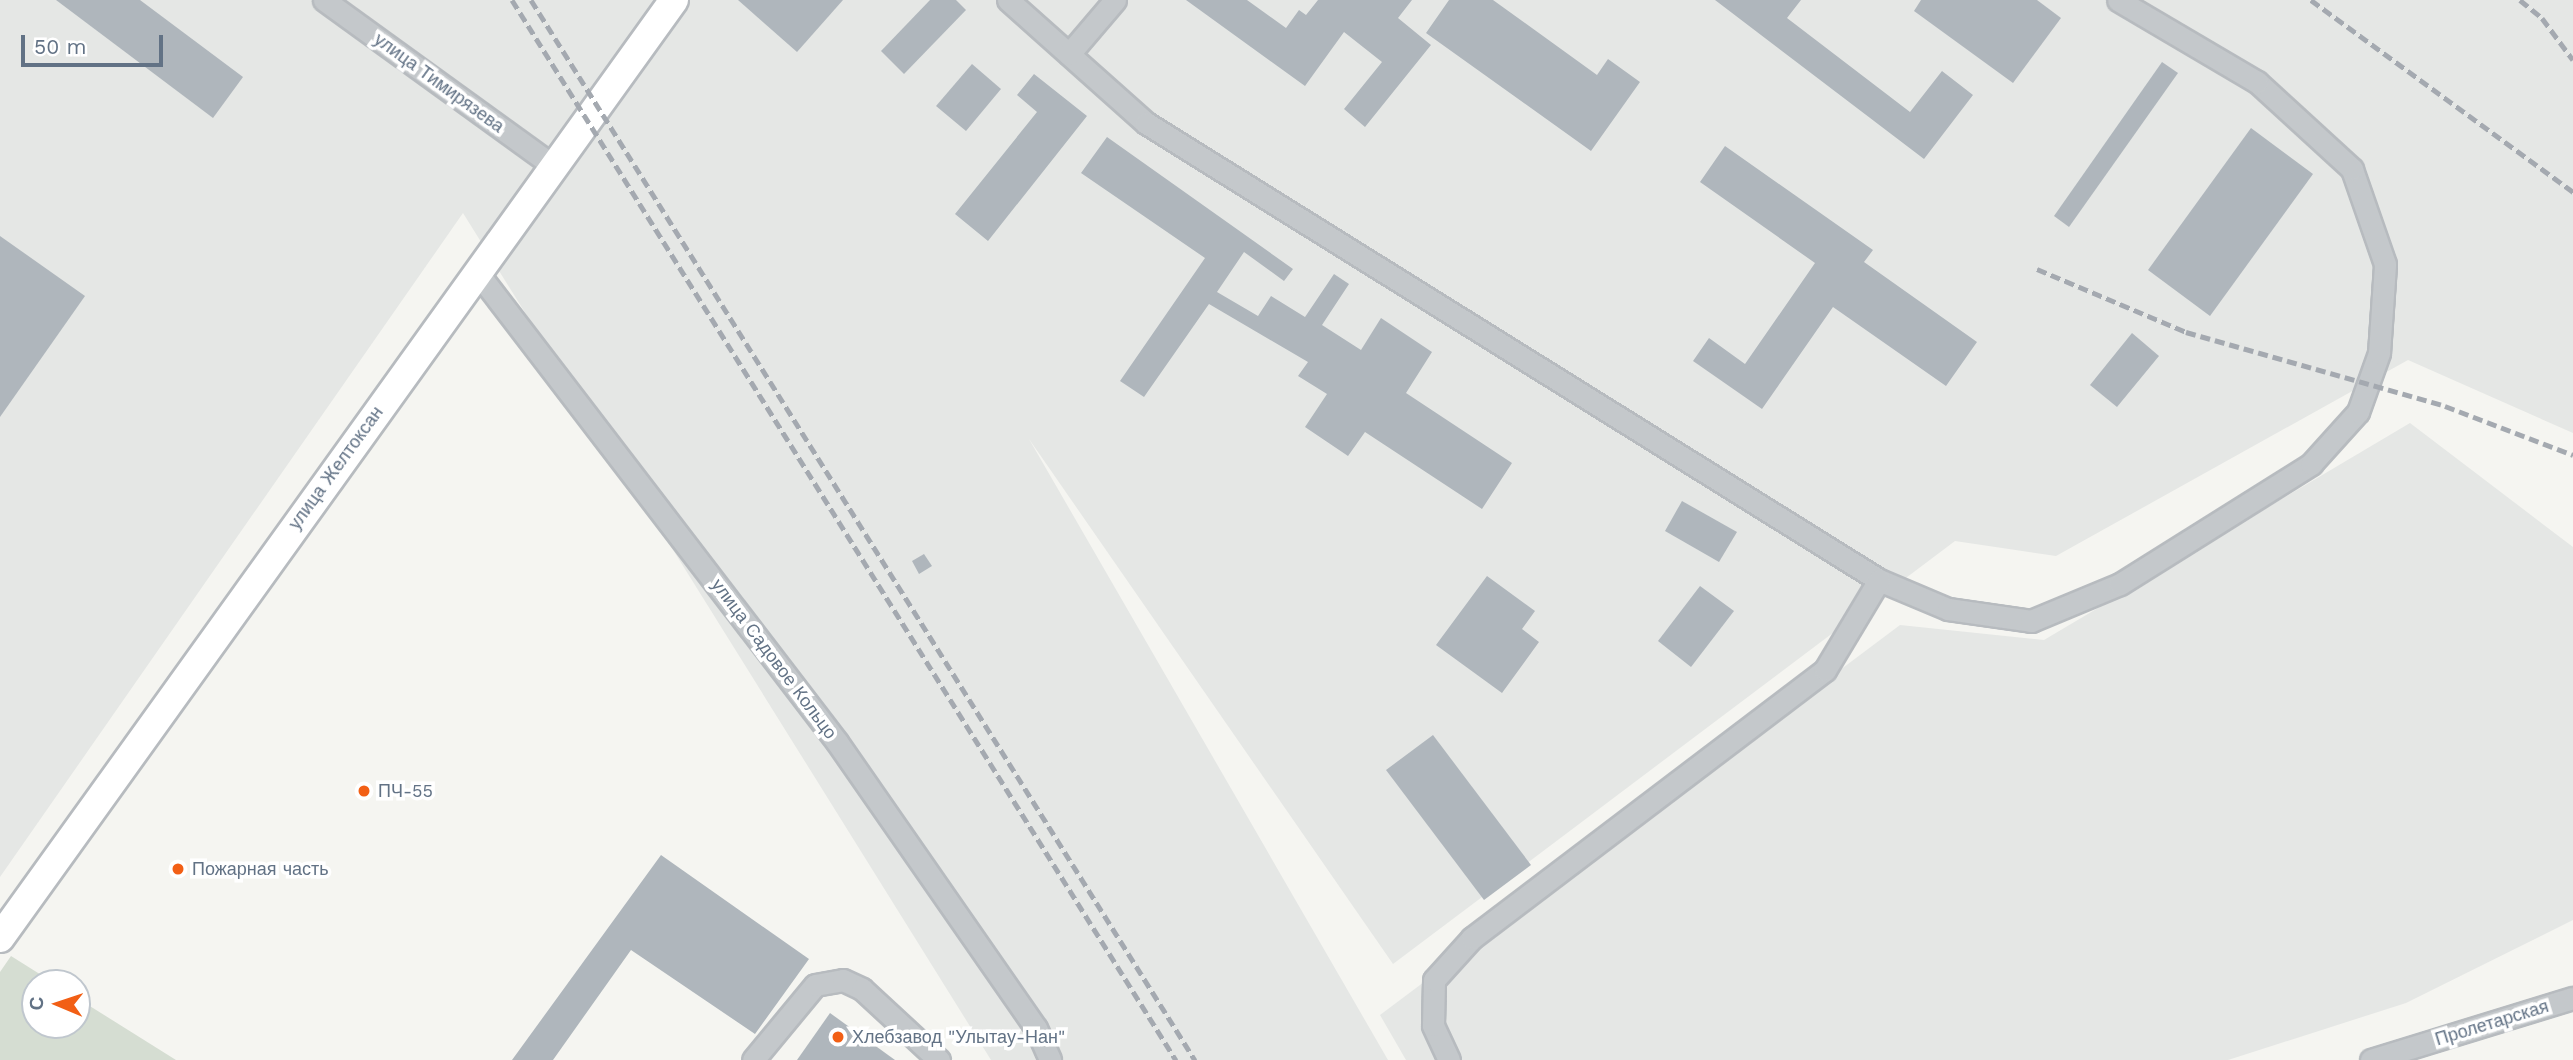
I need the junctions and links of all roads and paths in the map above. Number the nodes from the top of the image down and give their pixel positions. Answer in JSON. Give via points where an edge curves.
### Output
{"nodes":[{"id":1,"x":324,"y":0,"type":"edge"},
{"id":2,"x":674,"y":0,"type":"edge"},
{"id":3,"x":1008,"y":0,"type":"edge"},
{"id":4,"x":1115,"y":0,"type":"edge"},
{"id":5,"x":2118,"y":0,"type":"edge"},
{"id":6,"x":1069,"y":54,"type":"junction"},
{"id":7,"x":553,"y":166,"type":"junction"},
{"id":8,"x":477,"y":272,"type":"junction"},
{"id":9,"x":1879,"y":580,"type":"junction"},
{"id":10,"x":0,"y":936,"type":"edge"},
{"id":11,"x":2573,"y":998,"type":"edge"},
{"id":12,"x":753,"y":1060,"type":"edge"},
{"id":13,"x":939,"y":1060,"type":"edge"},
{"id":14,"x":1050,"y":1060,"type":"edge"},
{"id":15,"x":1448,"y":1060,"type":"edge"},
{"id":16,"x":2371,"y":1060,"type":"edge"}],
"edges":[{"from":1,"to":7,"type":"street","name":"улица Тимирязева"},
{"from":2,"to":7,"type":"main road","name":"улица Желтоксан"},
{"from":3,"to":6,"type":"street"},
{"from":4,"to":6,"type":"street"},
{"from":5,"to":9,"type":"street","via":[[2257,82],[2352,169],[2385,264],[2379,353],[2358,412],[2311,464],[2120,584],[2031,621],[1948,609]]},
{"from":6,"to":9,"type":"street","via":[[1146,123]]},
{"from":7,"to":8,"type":"main road","name":"улица Желтоксан"},
{"from":8,"to":10,"type":"main road","name":"улица Желтоксан"},
{"from":8,"to":14,"type":"street","name":"улица Садовое Кольцо","via":[[837,742],[1036,1028]]},
{"from":9,"to":15,"type":"street","via":[[1825,670],[1472,938],[1434,980],[1433,1025]]},
{"from":11,"to":16,"type":"street","name":"Пролетарская"},
{"from":12,"to":13,"type":"street","via":[[815,985],[843,980],[862,989]]}]}
